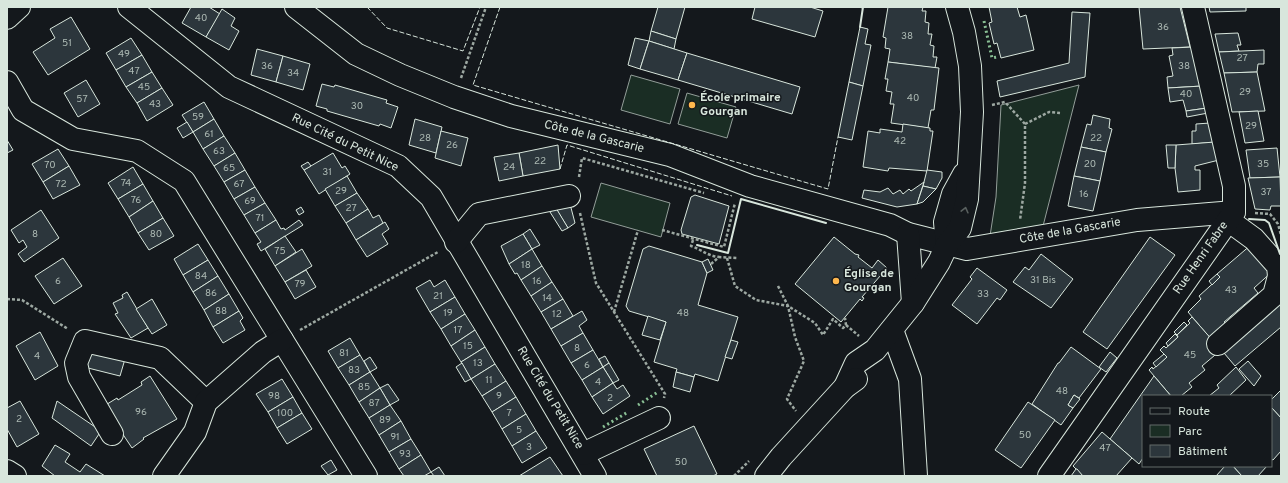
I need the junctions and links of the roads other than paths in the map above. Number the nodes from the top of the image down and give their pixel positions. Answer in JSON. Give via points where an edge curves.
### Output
{"nodes":[{"id":1,"x":19,"y":7,"type":"edge"},
{"id":2,"x":129,"y":7,"type":"edge"},
{"id":3,"x":296,"y":7,"type":"edge"},
{"id":4,"x":957,"y":7,"type":"edge"},
{"id":5,"x":1193,"y":7,"type":"edge"},
{"id":6,"x":7,"y":18,"type":"edge"},
{"id":7,"x":7,"y":82,"type":"edge"},
{"id":8,"x":969,"y":164,"type":"junction"},
{"id":9,"x":572,"y":196,"type":"road end"},
{"id":10,"x":949,"y":209,"type":"junction"},
{"id":11,"x":1231,"y":216,"type":"junction"},
{"id":12,"x":909,"y":240,"type":"junction"},
{"id":13,"x":456,"y":242,"type":"junction"},
{"id":14,"x":943,"y":253,"type":"junction"},
{"id":15,"x":913,"y":303,"type":"junction"},
{"id":16,"x":892,"y":330,"type":"junction"},
{"id":17,"x":282,"y":340,"type":"junction"},
{"id":18,"x":1218,"y":344,"type":"dead end"},
{"id":19,"x":206,"y":402,"type":"junction"},
{"id":20,"x":659,"y":418,"type":"road end"},
{"id":21,"x":112,"y":434,"type":"dead end"},
{"id":22,"x":583,"y":454,"type":"junction"},
{"id":23,"x":781,"y":456,"type":"junction"},
{"id":24,"x":750,"y":468,"type":"edge"},
{"id":25,"x":7,"y":471,"type":"edge"},
{"id":26,"x":15,"y":476,"type":"edge"},
{"id":27,"x":164,"y":476,"type":"edge"},
{"id":28,"x":366,"y":476,"type":"edge"},
{"id":29,"x":595,"y":476,"type":"edge"},
{"id":30,"x":766,"y":476,"type":"edge"},
{"id":31,"x":916,"y":476,"type":"edge"},
{"id":32,"x":1049,"y":476,"type":"edge"}],
"edges":[{"from":1,"to":6,"type":"street"},
{"from":2,"to":13,"type":"street","name":"Rue Cité du Petit Nice","via":[[229,87],[398,166],[431,197]]},
{"from":3,"to":12,"type":"street","name":"Côte de la Gascarie","via":[[356,54],[454,97],[511,116],[670,155],[750,186],[890,225]]},
{"from":4,"to":8,"type":"street","via":[[964,32],[971,80]]},
{"from":5,"to":11,"type":"street","name":"Rue Henri Fabre","via":[[1234,186]]},
{"from":7,"to":17,"type":"street","via":[[23,110],[73,139],[137,151],[184,181]]},
{"from":8,"to":10,"type":"street","via":[[953,194]]},
{"from":14,"to":8,"type":"street","one_way":true,"via":[[960,228],[967,198]]},
{"from":9,"to":13,"type":"street","via":[[479,214]]},
{"from":10,"to":12,"type":"street"},
{"from":10,"to":14,"type":"street","via":[[945,222]]},
{"from":11,"to":14,"type":"street","name":"Côte de la Gascarie","via":[[1137,220]]},
{"from":11,"to":18,"type":"street","via":[[1278,266],[1279,276],[1274,295]]},
{"from":11,"to":32,"type":"street","name":"Rue Henri Fabre"},
{"from":12,"to":14,"type":"street","name":"Côte de la Gascarie"},
{"from":12,"to":15,"type":"street"},
{"from":13,"to":22,"type":"street","name":"Rue Cité du Petit Nice"},
{"from":14,"to":15,"type":"street"},
{"from":15,"to":16,"type":"street"},
{"from":16,"to":23,"type":"street","via":[[869,345],[856,363],[845,387]]},
{"from":16,"to":31,"type":"street","via":[[910,380]]},
{"from":17,"to":19,"type":"street","via":[[263,352]]},
{"from":17,"to":28,"type":"street"},
{"from":19,"to":21,"type":"street","via":[[160,358],[85,341],[76,363],[79,378]]},
{"from":19,"to":27,"type":"street","via":[[195,432]]},
{"from":20,"to":22,"type":"street"},
{"from":22,"to":29,"type":"street","name":"Rue Cité du Petit Nice"},
{"from":23,"to":24,"type":"street"},
{"from":23,"to":30,"type":"street"},
{"from":25,"to":26,"type":"street"}]}
